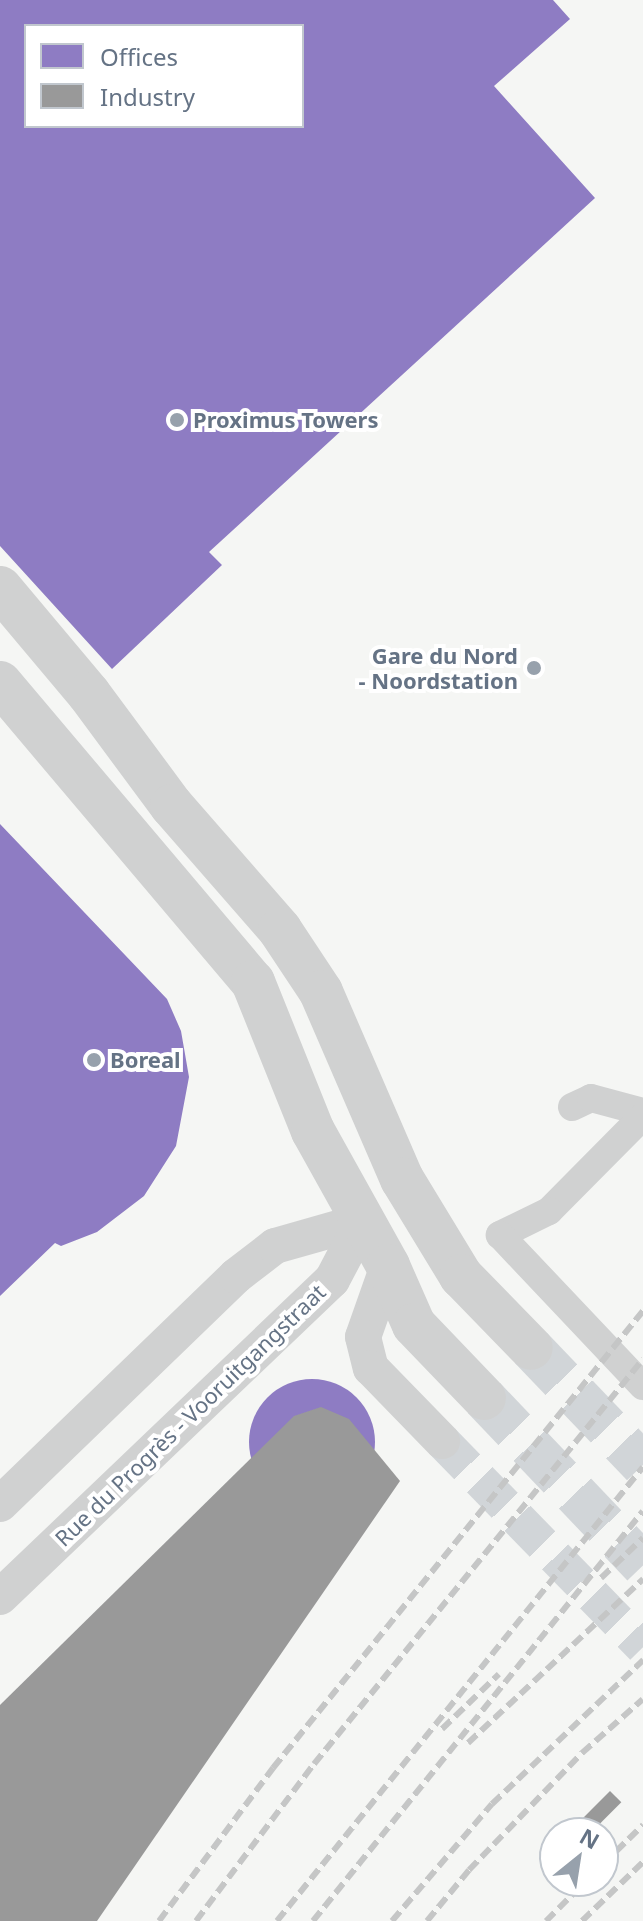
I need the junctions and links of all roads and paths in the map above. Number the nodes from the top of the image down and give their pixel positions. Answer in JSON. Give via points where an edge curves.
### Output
{"nodes":[{"id":1,"x":0,"y":588,"type":"edge"},
{"id":2,"x":0,"y":683,"type":"edge"},
{"id":3,"x":572,"y":1107,"type":"dead end"},
{"id":4,"x":643,"y":1114,"type":"edge"},
{"id":5,"x":402,"y":1179,"type":"junction"},
{"id":6,"x":363,"y":1221,"type":"junction"},
{"id":7,"x":388,"y":1266,"type":"junction"},
{"id":8,"x":531,"y":1348,"type":"tunnel mouth"},
{"id":9,"x":643,"y":1386,"type":"edge"},
{"id":10,"x":484,"y":1398,"type":"tunnel mouth"},
{"id":11,"x":442,"y":1441,"type":"tunnel mouth"},
{"id":12,"x":0,"y":1504,"type":"edge"},
{"id":13,"x":0,"y":1597,"type":"edge"}],
"edges":[{"from":1,"to":5,"type":"street","via":[[280,930],[321,992]]},
{"from":2,"to":6,"type":"street","via":[[253,982],[313,1131]]},
{"from":3,"to":4,"type":"street","via":[[591,1098]]},
{"from":4,"to":9,"type":"street","via":[[549,1211],[500,1235]]},
{"from":5,"to":6,"type":"street","name":"Rue du Progrès - Vooruitgangstraat"},
{"from":5,"to":8,"type":"street","via":[[461,1276]]},
{"from":6,"to":7,"type":"street"},
{"from":6,"to":12,"type":"street","via":[[265,1253]]},
{"from":6,"to":13,"type":"street","name":"Rue du Progrès - Vooruitgangstraat","via":[[332,1280]]},
{"from":7,"to":10,"type":"street","via":[[414,1325]]},
{"from":7,"to":11,"type":"street","via":[[363,1337],[371,1368]]}]}
